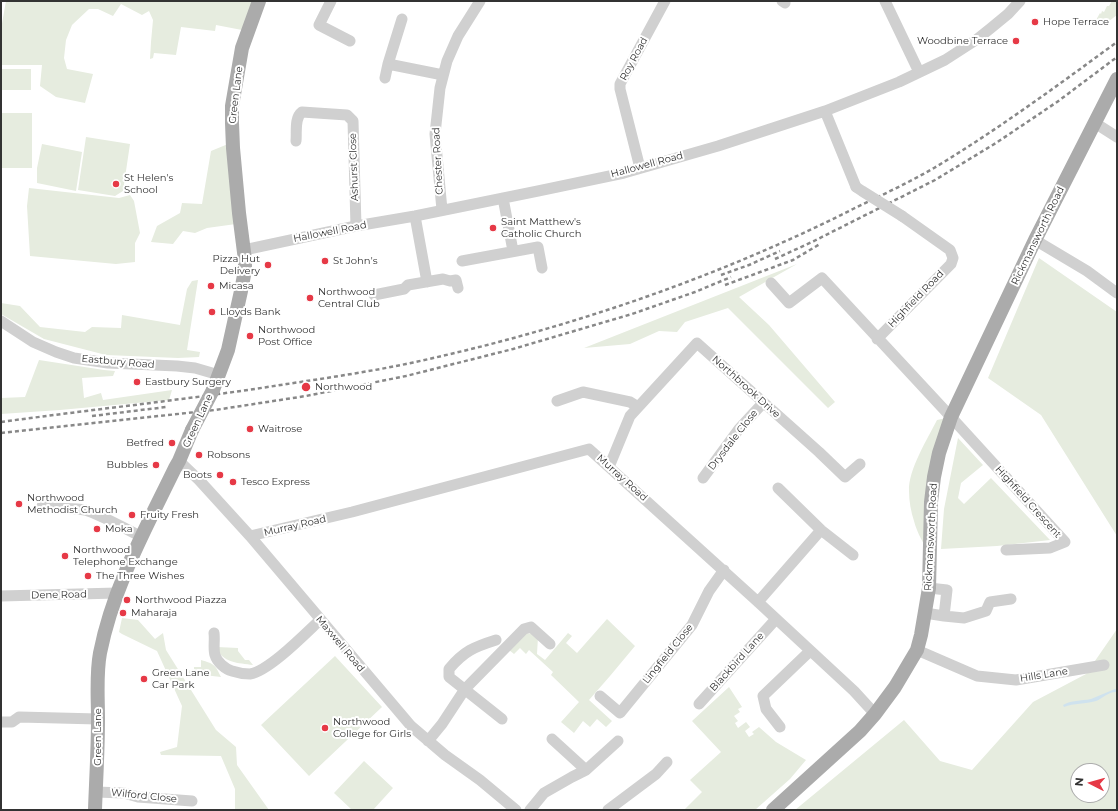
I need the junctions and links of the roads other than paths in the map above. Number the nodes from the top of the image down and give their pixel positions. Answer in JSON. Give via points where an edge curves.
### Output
{"nodes":[{"id":1,"x":259,"y":1,"type":"edge"},
{"id":2,"x":331,"y":1,"type":"edge"},
{"id":3,"x":480,"y":1,"type":"edge"},
{"id":4,"x":665,"y":1,"type":"edge"},
{"id":5,"x":886,"y":1,"type":"edge"},
{"id":6,"x":1020,"y":1,"type":"edge"},
{"id":7,"x":402,"y":19,"type":"dead end"},
{"id":8,"x":350,"y":41,"type":"dead end"},
{"id":9,"x":388,"y":64,"type":"junction"},
{"id":10,"x":919,"y":72,"type":"junction"},
{"id":11,"x":443,"y":75,"type":"junction"},
{"id":12,"x":385,"y":78,"type":"dead end"},
{"id":13,"x":1117,"y":79,"type":"edge"},
{"id":14,"x":825,"y":111,"type":"junction"},
{"id":15,"x":1095,"y":123,"type":"junction"},
{"id":16,"x":1117,"y":137,"type":"edge"},
{"id":17,"x":296,"y":141,"type":"dead end"},
{"id":18,"x":640,"y":168,"type":"junction"},
{"id":19,"x":503,"y":198,"type":"junction"},
{"id":20,"x":442,"y":210,"type":"junction"},
{"id":21,"x":415,"y":216,"type":"junction"},
{"id":22,"x":356,"y":226,"type":"junction"},
{"id":23,"x":1035,"y":240,"type":"junction"},
{"id":24,"x":244,"y":250,"type":"junction"},
{"id":25,"x":513,"y":251,"type":"junction"},
{"id":26,"x":462,"y":261,"type":"dead end"},
{"id":27,"x":542,"y":268,"type":"dead end"},
{"id":28,"x":427,"y":282,"type":"junction"},
{"id":29,"x":771,"y":283,"type":"dead end"},
{"id":30,"x":458,"y":288,"type":"dead end"},
{"id":31,"x":1117,"y":293,"type":"edge"},
{"id":32,"x":374,"y":295,"type":"dead end"},
{"id":33,"x":1,"y":321,"type":"edge"},
{"id":34,"x":878,"y":339,"type":"junction"},
{"id":35,"x":219,"y":375,"type":"junction"},
{"id":36,"x":557,"y":401,"type":"dead end"},
{"id":37,"x":763,"y":403,"type":"junction"},
{"id":38,"x":638,"y":408,"type":"junction"},
{"id":39,"x":951,"y":417,"type":"junction"},
{"id":40,"x":179,"y":461,"type":"junction"},
{"id":41,"x":860,"y":464,"type":"dead end"},
{"id":42,"x":609,"y":467,"type":"junction"},
{"id":43,"x":703,"y":478,"type":"dead end"},
{"id":44,"x":778,"y":488,"type":"dead end"},
{"id":45,"x":42,"y":506,"type":"dead end"},
{"id":46,"x":821,"y":530,"type":"junction"},
{"id":47,"x":250,"y":536,"type":"junction"},
{"id":48,"x":142,"y":537,"type":"junction"},
{"id":49,"x":1006,"y":550,"type":"dead end"},
{"id":50,"x":853,"y":555,"type":"dead end"},
{"id":51,"x":724,"y":570,"type":"junction"},
{"id":52,"x":929,"y":588,"type":"junction"},
{"id":53,"x":117,"y":594,"type":"junction"},
{"id":54,"x":1,"y":596,"type":"edge"},
{"id":55,"x":1011,"y":599,"type":"dead end"},
{"id":56,"x":758,"y":602,"type":"junction"},
{"id":57,"x":926,"y":613,"type":"junction"},
{"id":58,"x":944,"y":616,"type":"junction"},
{"id":59,"x":776,"y":619,"type":"junction"},
{"id":60,"x":320,"y":620,"type":"junction"},
{"id":61,"x":214,"y":633,"type":"dead end"},
{"id":62,"x":496,"y":640,"type":"dead end"},
{"id":63,"x":550,"y":644,"type":"dead end"},
{"id":64,"x":917,"y":650,"type":"junction"},
{"id":65,"x":810,"y":651,"type":"junction"},
{"id":66,"x":1104,"y":665,"type":"dead end"},
{"id":67,"x":465,"y":689,"type":"junction"},
{"id":68,"x":600,"y":696,"type":"dead end"},
{"id":69,"x":699,"y":704,"type":"dead end"},
{"id":70,"x":876,"y":714,"type":"junction"},
{"id":71,"x":98,"y":719,"type":"junction"},
{"id":72,"x":502,"y":719,"type":"dead end"},
{"id":73,"x":1,"y":722,"type":"edge"},
{"id":74,"x":780,"y":727,"type":"dead end"},
{"id":75,"x":552,"y":739,"type":"dead end"},
{"id":76,"x":428,"y":741,"type":"junction"},
{"id":77,"x":618,"y":741,"type":"dead end"},
{"id":78,"x":667,"y":762,"type":"dead end"},
{"id":79,"x":586,"y":770,"type":"junction"},
{"id":80,"x":96,"y":792,"type":"junction"},
{"id":81,"x":192,"y":801,"type":"dead end"},
{"id":82,"x":95,"y":810,"type":"edge"},
{"id":83,"x":516,"y":810,"type":"edge"},
{"id":84,"x":530,"y":810,"type":"edge"},
{"id":85,"x":608,"y":810,"type":"edge"},
{"id":86,"x":773,"y":810,"type":"edge"}],
"edges":[{"from":1,"to":24,"type":"main road","name":"Green Lane","via":[[242,48],[232,106],[233,148]]},
{"from":2,"to":8,"type":"street","via":[[319,25]]},
{"from":3,"to":11,"type":"street","name":"Chester Road","via":[[458,36]]},
{"from":4,"to":18,"type":"street","name":"Roy Road","via":[[620,84]]},
{"from":5,"to":10,"type":"street"},
{"from":6,"to":10,"type":"street","name":"Hallowell Road","via":[[976,40],[945,60]]},
{"from":7,"to":9,"type":"street"},
{"from":9,"to":11,"type":"street"},
{"from":9,"to":12,"type":"street"},
{"from":10,"to":14,"type":"street","name":"Hallowell Road"},
{"from":11,"to":20,"type":"street","name":"Chester Road","via":[[435,134]]},
{"from":13,"to":15,"type":"main road","name":"Rickmansworth Road"},
{"from":14,"to":18,"type":"street","name":"Hallowell Road"},
{"from":14,"to":34,"type":"street","name":"Highfield Road","bridge":true,"via":[[856,187],[950,250],[953,258],[951,264]]},
{"from":15,"to":16,"type":"street"},
{"from":15,"to":23,"type":"main road","name":"Rickmansworth Road"},
{"from":17,"to":22,"type":"street","name":"Ashurst Close","via":[[297,118],[302,112],[351,117]]},
{"from":18,"to":19,"type":"street","name":"Hallowell Road"},
{"from":19,"to":20,"type":"street","name":"Hallowell Road"},
{"from":19,"to":25,"type":"street"},
{"from":20,"to":21,"type":"street","name":"Hallowell Road"},
{"from":21,"to":22,"type":"street","name":"Hallowell Road"},
{"from":21,"to":28,"type":"street"},
{"from":22,"to":24,"type":"street","name":"Hallowell Road"},
{"from":23,"to":31,"type":"street"},
{"from":23,"to":39,"type":"main road","name":"Rickmansworth Road"},
{"from":24,"to":35,"type":"main road","name":"Green Lane","via":[[245,265],[241,291],[228,350]]},
{"from":25,"to":26,"type":"street"},
{"from":25,"to":27,"type":"street","via":[[538,247]]},
{"from":28,"to":30,"type":"street","via":[[456,280]]},
{"from":28,"to":32,"type":"street"},
{"from":29,"to":34,"type":"street","via":[[788,303],[822,278]]},
{"from":33,"to":35,"type":"street","name":"Eastbury Road","via":[[33,342],[74,358],[108,363],[195,368]]},
{"from":34,"to":39,"type":"street"},
{"from":35,"to":40,"type":"main road","name":"Green Lane","bridge":true},
{"from":36,"to":38,"type":"street","via":[[583,392],[630,402]]},
{"from":37,"to":38,"type":"street","name":"Northbrook Drive","via":[[697,343]]},
{"from":37,"to":41,"type":"street","name":"Northbrook Drive","via":[[845,477]]},
{"from":37,"to":43,"type":"street","name":"Drysdale Close","via":[[739,429]]},
{"from":38,"to":42,"type":"street","via":[[630,416]]},
{"from":39,"to":49,"type":"street","name":"Highfield Crescent","via":[[1065,542],[1050,548]]},
{"from":39,"to":52,"type":"main road","name":"Rickmansworth Road","via":[[934,477]]},
{"from":40,"to":47,"type":"street","name":"Maxwell Road"},
{"from":40,"to":48,"type":"main road","name":"Green Lane"},
{"from":42,"to":47,"type":"street","name":"Murray Road","via":[[590,449],[352,512]]},
{"from":42,"to":51,"type":"street","name":"Murray Road"},
{"from":44,"to":46,"type":"street"},
{"from":45,"to":48,"type":"street","via":[[86,510]]},
{"from":46,"to":50,"type":"street"},
{"from":46,"to":56,"type":"street"},
{"from":47,"to":60,"type":"street","name":"Maxwell Road"},
{"from":48,"to":53,"type":"main road","name":"Green Lane"},
{"from":51,"to":56,"type":"street","name":"Murray Road"},
{"from":51,"to":68,"type":"street","name":"Lingfield Close","via":[[709,591],[692,625],[620,712]]},
{"from":52,"to":57,"type":"main road","name":"Rickmansworth Road"},
{"from":52,"to":58,"type":"street","via":[[947,590]]},
{"from":53,"to":54,"type":"street","name":"Dene Road"},
{"from":53,"to":71,"type":"main road","name":"Green Lane","via":[[100,654]]},
{"from":55,"to":58,"type":"street","via":[[990,602],[986,611],[964,618]]},
{"from":56,"to":59,"type":"street","name":"Murray Road"},
{"from":57,"to":58,"type":"street"},
{"from":57,"to":64,"type":"main road","name":"Rickmansworth Road"},
{"from":59,"to":65,"type":"street","name":"Murray Road"},
{"from":59,"to":69,"type":"street","name":"Blackbird Lane"},
{"from":60,"to":61,"type":"street","via":[[276,659],[260,671],[250,674],[229,670],[220,664],[215,656]]},
{"from":60,"to":76,"type":"street","name":"Maxwell Road","via":[[402,717]]},
{"from":62,"to":67,"type":"street","via":[[470,650],[458,658],[449,669],[449,677]]},
{"from":63,"to":67,"type":"street","via":[[531,627],[524,629]]},
{"from":64,"to":66,"type":"street","name":"Hills Lane","via":[[977,676],[1016,680]]},
{"from":64,"to":70,"type":"main road","name":"Rickmansworth Road"},
{"from":65,"to":70,"type":"street","name":"Murray Road"},
{"from":65,"to":74,"type":"street","via":[[763,696],[766,709]]},
{"from":67,"to":72,"type":"street"},
{"from":67,"to":76,"type":"street"},
{"from":70,"to":86,"type":"main road","name":"Rickmansworth Road"},
{"from":71,"to":73,"type":"street","via":[[19,717],[12,722]]},
{"from":71,"to":80,"type":"main road","name":"Green Lane"},
{"from":75,"to":79,"type":"street"},
{"from":76,"to":83,"type":"street","name":"Maxwell Road"},
{"from":77,"to":79,"type":"street"},
{"from":78,"to":85,"type":"street","via":[[656,774]]},
{"from":79,"to":84,"type":"street","via":[[544,794]]},
{"from":80,"to":81,"type":"street","name":"Wilford Close"},
{"from":80,"to":82,"type":"main road","name":"Green Lane"}]}
